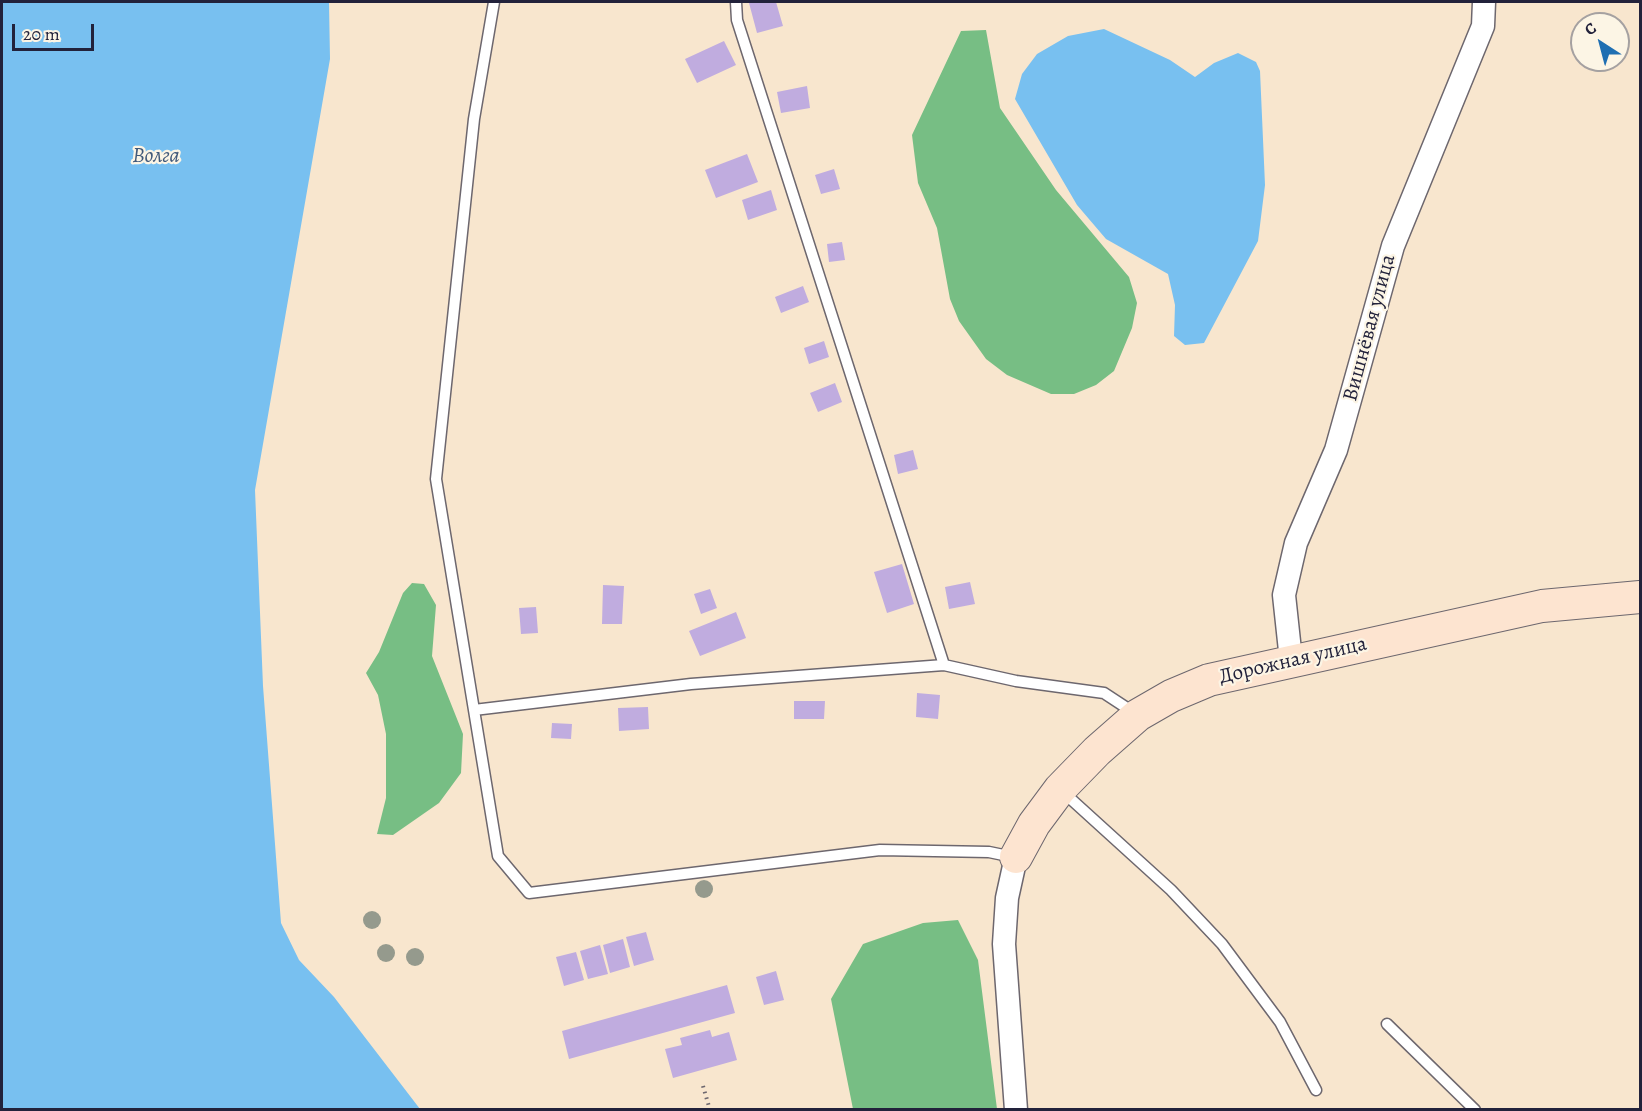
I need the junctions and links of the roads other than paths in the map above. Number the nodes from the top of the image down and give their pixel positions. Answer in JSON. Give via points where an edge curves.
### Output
{"nodes":[{"id":1,"x":494,"y":2,"type":"edge"},
{"id":2,"x":736,"y":2,"type":"edge"},
{"id":3,"x":1484,"y":2,"type":"edge"},
{"id":4,"x":1641,"y":597,"type":"edge"},
{"id":5,"x":1291,"y":660,"type":"junction"},
{"id":6,"x":944,"y":665,"type":"junction"},
{"id":7,"x":474,"y":710,"type":"junction"},
{"id":8,"x":1138,"y":716,"type":"junction"},
{"id":9,"x":1060,"y":789,"type":"junction"},
{"id":10,"x":1016,"y":857,"type":"junction"},
{"id":11,"x":1387,"y":1024,"type":"dead end"},
{"id":12,"x":1316,"y":1090,"type":"dead end"},
{"id":13,"x":1016,"y":1110,"type":"edge"},
{"id":14,"x":1475,"y":1110,"type":"edge"}],
"edges":[{"from":1,"to":7,"type":"lane","via":[[474,118],[436,479]]},
{"from":2,"to":6,"type":"lane","via":[[737,20]]},
{"from":3,"to":5,"type":"street","name":"Вишнёвая улица","via":[[1483,26],[1393,246],[1336,450],[1296,543],[1284,596]]},
{"from":4,"to":5,"type":"street","name":"Дорожная улица","via":[[1542,606]]},
{"from":5,"to":8,"type":"street","name":"Дорожная улица","via":[[1209,680]]},
{"from":6,"to":7,"type":"lane","via":[[691,684]]},
{"from":6,"to":8,"type":"lane","via":[[1016,681],[1104,693]]},
{"from":7,"to":10,"type":"lane","via":[[498,855],[529,893],[880,850],[989,852]]},
{"from":8,"to":9,"type":"street","name":"Дорожная улица","via":[[1096,751]]},
{"from":9,"to":10,"type":"street","name":"Дорожная улица"},
{"from":9,"to":12,"type":"lane","via":[[1171,890],[1222,944],[1280,1022]]},
{"from":10,"to":13,"type":"street","via":[[1007,898],[1004,944]]},
{"from":11,"to":14,"type":"lane"}]}
